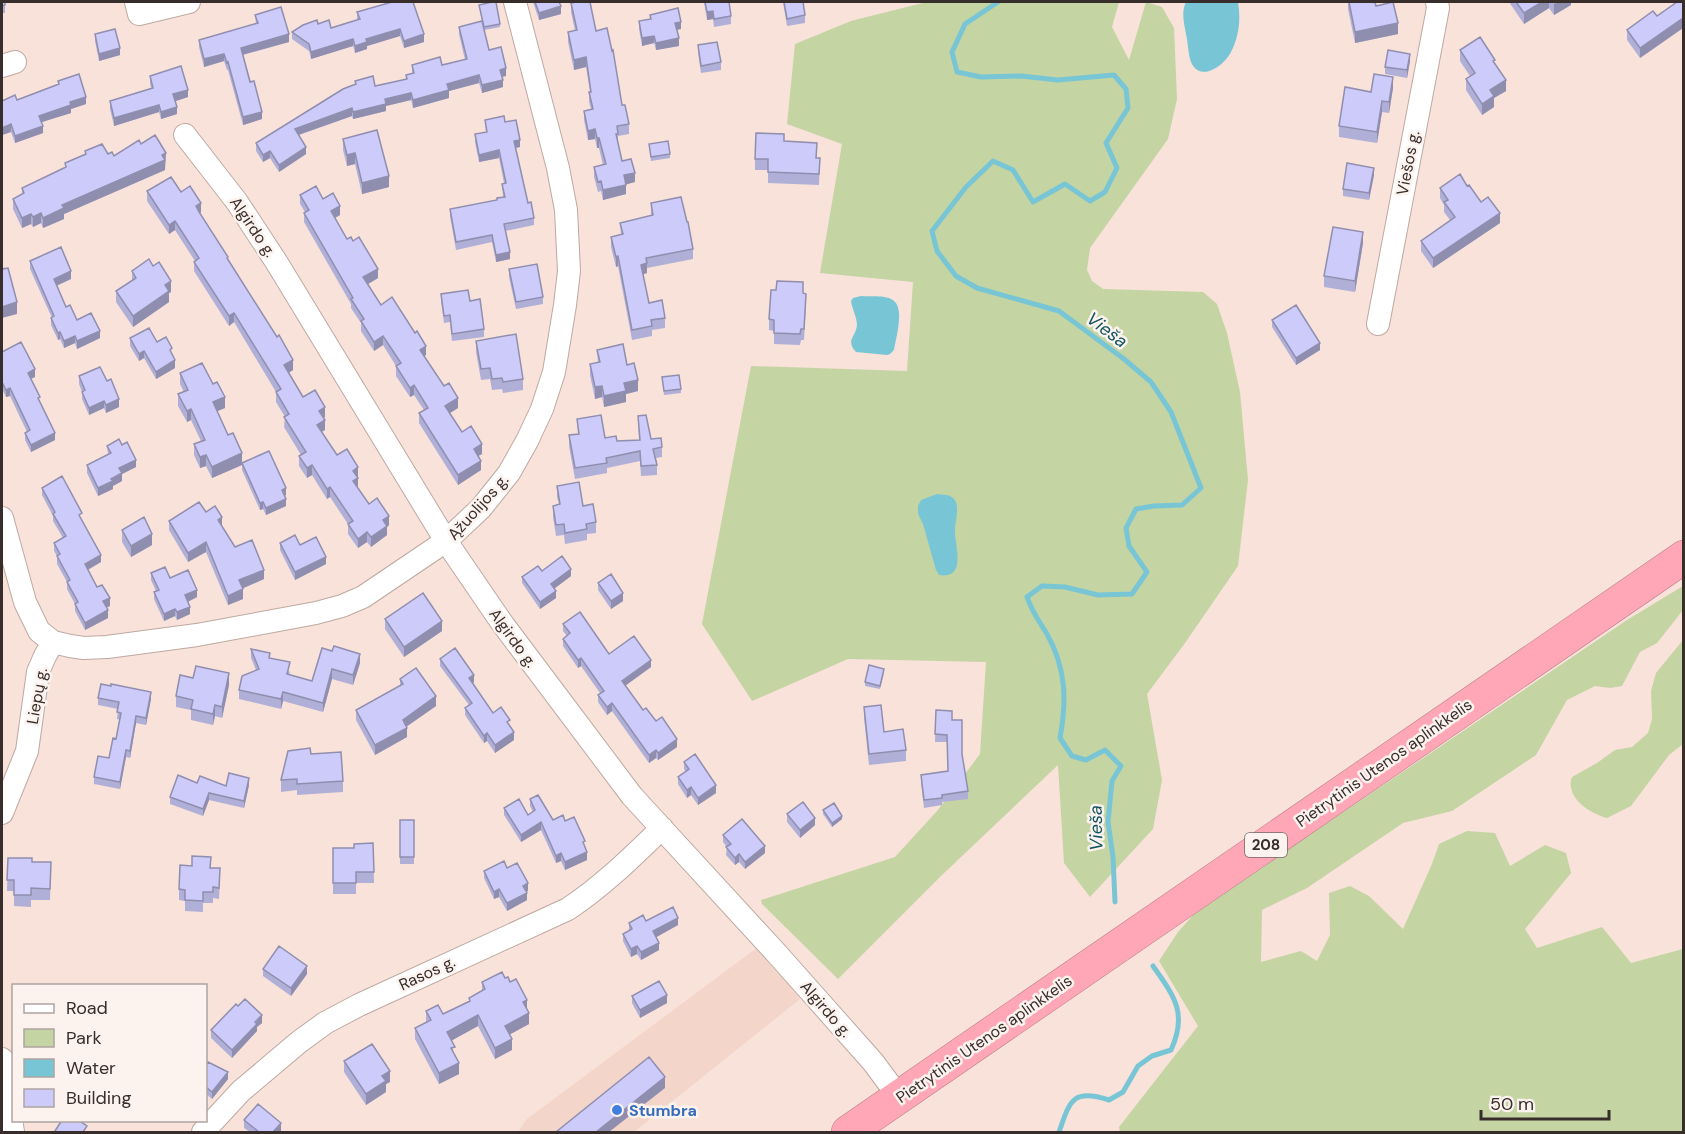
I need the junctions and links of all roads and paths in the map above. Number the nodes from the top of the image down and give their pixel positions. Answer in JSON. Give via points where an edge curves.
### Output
{"nodes":[{"id":1,"x":189,"y":2,"type":"edge"},
{"id":2,"x":515,"y":2,"type":"edge"},
{"id":3,"x":1437,"y":2,"type":"edge"},
{"id":4,"x":137,"y":8,"type":"edge"},
{"id":5,"x":185,"y":135,"type":"dead end"},
{"id":6,"x":1378,"y":324,"type":"dead end"},
{"id":7,"x":2,"y":518,"type":"edge"},
{"id":8,"x":446,"y":542,"type":"junction"},
{"id":9,"x":1683,"y":557,"type":"edge"},
{"id":10,"x":53,"y":642,"type":"junction"},
{"id":11,"x":2,"y":813,"type":"edge"},
{"id":12,"x":662,"y":828,"type":"junction"},
{"id":13,"x":2,"y":1059,"type":"edge"},
{"id":14,"x":899,"y":1097,"type":"junction"},
{"id":15,"x":13,"y":1132,"type":"edge"},
{"id":16,"x":202,"y":1132,"type":"edge"},
{"id":17,"x":848,"y":1132,"type":"edge"}],
"edges":[{"from":1,"to":4,"type":"street"},
{"from":2,"to":8,"type":"street","name":"Ąžuolijos g.","via":[[566,210],[565,306],[554,372],[527,441],[509,473],[481,508]]},
{"from":3,"to":6,"type":"street","name":"Viešos g."},
{"from":5,"to":8,"type":"street","name":"Algirdo g.","via":[[237,202],[277,263]]},
{"from":7,"to":10,"type":"street","via":[[25,602],[39,631]]},
{"from":8,"to":10,"type":"street","name":"Ąžuolijos g.","via":[[363,597],[325,611],[107,647]]},
{"from":8,"to":12,"type":"street","name":"Algirdo g.","via":[[549,687],[632,796]]},
{"from":9,"to":14,"type":"highway","name":"Pietrytinis Utenos aplinkkelis","number":"208"},
{"from":10,"to":11,"type":"street","name":"Liepų g.","via":[[38,672],[27,751]]},
{"from":12,"to":14,"type":"street","name":"Algirdo g.","via":[[810,990]]},
{"from":12,"to":16,"type":"street","name":"Rasos g.","via":[[605,882],[568,909],[325,1023],[241,1091]]},
{"from":13,"to":15,"type":"street"},
{"from":14,"to":17,"type":"highway","name":"Pietrytinis Utenos aplinkkelis","number":"208"}]}
